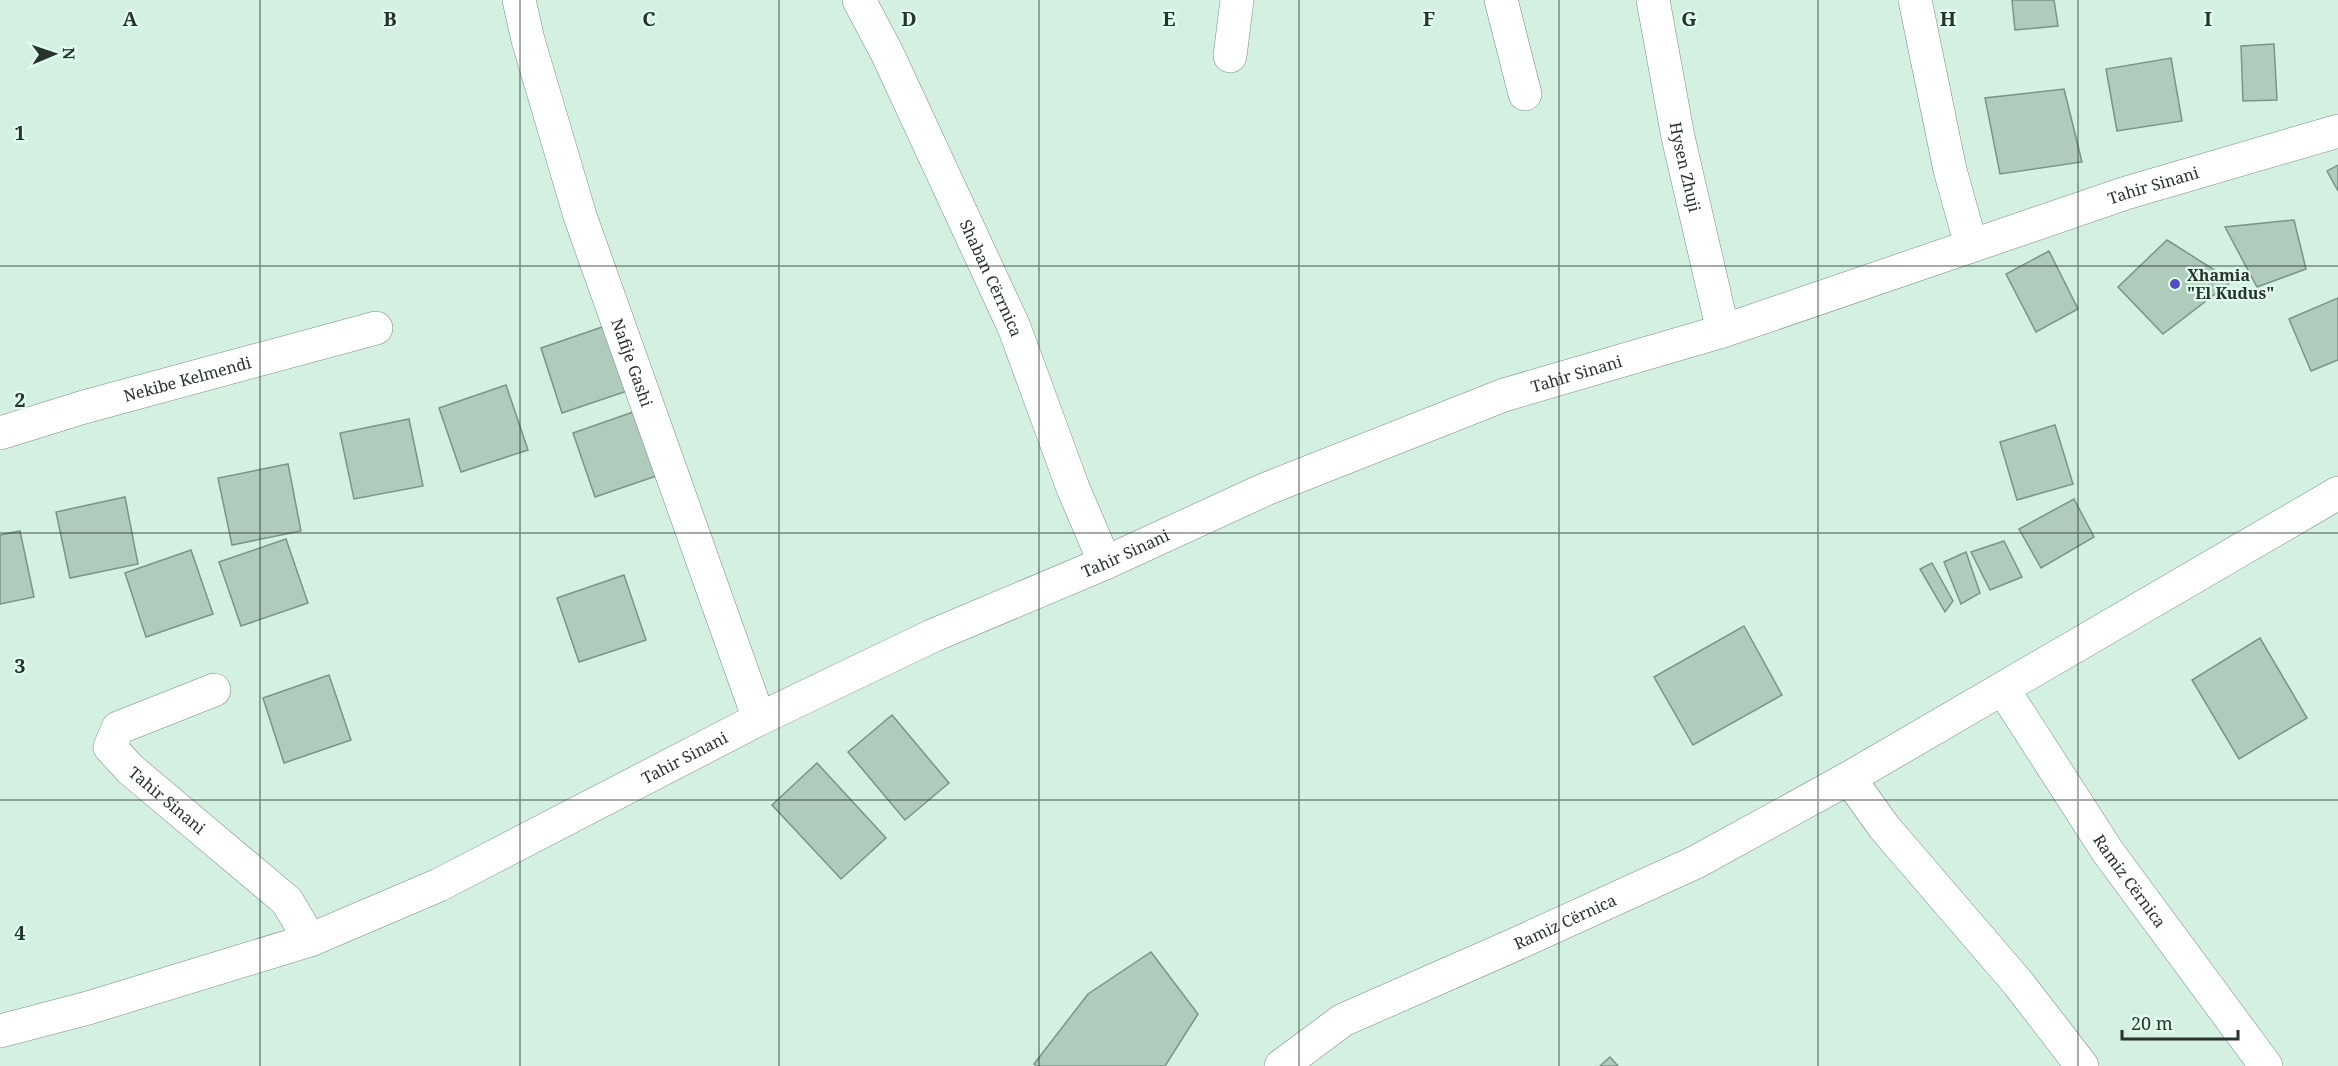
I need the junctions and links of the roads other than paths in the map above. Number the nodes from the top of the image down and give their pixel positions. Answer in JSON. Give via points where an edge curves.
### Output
{"nodes":[{"id":1,"x":519,"y":0,"type":"edge"},
{"id":2,"x":859,"y":0,"type":"edge"},
{"id":3,"x":1237,"y":0,"type":"edge"},
{"id":4,"x":1502,"y":0,"type":"edge"},
{"id":5,"x":1653,"y":0,"type":"edge"},
{"id":6,"x":1915,"y":0,"type":"edge"},
{"id":7,"x":1230,"y":56,"type":"dead end"},
{"id":8,"x":1525,"y":94,"type":"dead end"},
{"id":9,"x":2338,"y":132,"type":"edge"},
{"id":10,"x":1971,"y":245,"type":"junction"},
{"id":11,"x":376,"y":328,"type":"dead end"},
{"id":12,"x":1723,"y":331,"type":"junction"},
{"id":13,"x":0,"y":433,"type":"edge"},
{"id":14,"x":2338,"y":493,"type":"edge"},
{"id":15,"x":1106,"y":563,"type":"junction"},
{"id":16,"x":2003,"y":689,"type":"junction"},
{"id":17,"x":214,"y":690,"type":"dead end"},
{"id":18,"x":759,"y":719,"type":"junction"},
{"id":19,"x":1849,"y":778,"type":"junction"},
{"id":20,"x":310,"y":940,"type":"junction"},
{"id":21,"x":0,"y":1031,"type":"edge"},
{"id":22,"x":1281,"y":1066,"type":"edge"},
{"id":23,"x":2082,"y":1066,"type":"edge"},
{"id":24,"x":2266,"y":1066,"type":"edge"}],
"edges":[{"from":1,"to":18,"type":"street","name":"Nafije Gashi","via":[[580,216]]},
{"from":2,"to":15,"type":"street","name":"Shaban Cërrnica","via":[[1014,327],[1073,488]]},
{"from":3,"to":7,"type":"street"},
{"from":4,"to":8,"type":"street"},
{"from":5,"to":12,"type":"street","name":"Hysen Zhuji","via":[[1678,137]]},
{"from":6,"to":10,"type":"street","via":[[1950,170]]},
{"from":9,"to":10,"type":"street","name":"Tahir Sinani","via":[[2126,194]]},
{"from":10,"to":12,"type":"street","name":"Tahir Sinani"},
{"from":11,"to":13,"type":"street","name":"Nekibe Kelmendi","via":[[84,406]]},
{"from":12,"to":15,"type":"street","name":"Tahir Sinani","via":[[1504,396],[1266,489]]},
{"from":14,"to":16,"type":"street","name":"Ramiz Cërnica"},
{"from":15,"to":18,"type":"street","name":"Tahir Sinani","via":[[932,636]]},
{"from":16,"to":19,"type":"street","name":"Ramiz Cërnica"},
{"from":16,"to":24,"type":"street","name":"Ramiz Cërnica","via":[[2108,852]]},
{"from":17,"to":20,"type":"street","name":"Tahir Sinani","via":[[118,728],[110,747],[130,769],[287,901]]},
{"from":18,"to":20,"type":"street","name":"Tahir Sinani","via":[[439,885]]},
{"from":19,"to":22,"type":"street","name":"Ramiz Cërnica","via":[[1696,862],[1343,1020]]},
{"from":19,"to":23,"type":"street","via":[[1884,827],[2018,983]]},
{"from":20,"to":21,"type":"street","name":"Tahir Sinani"}]}
